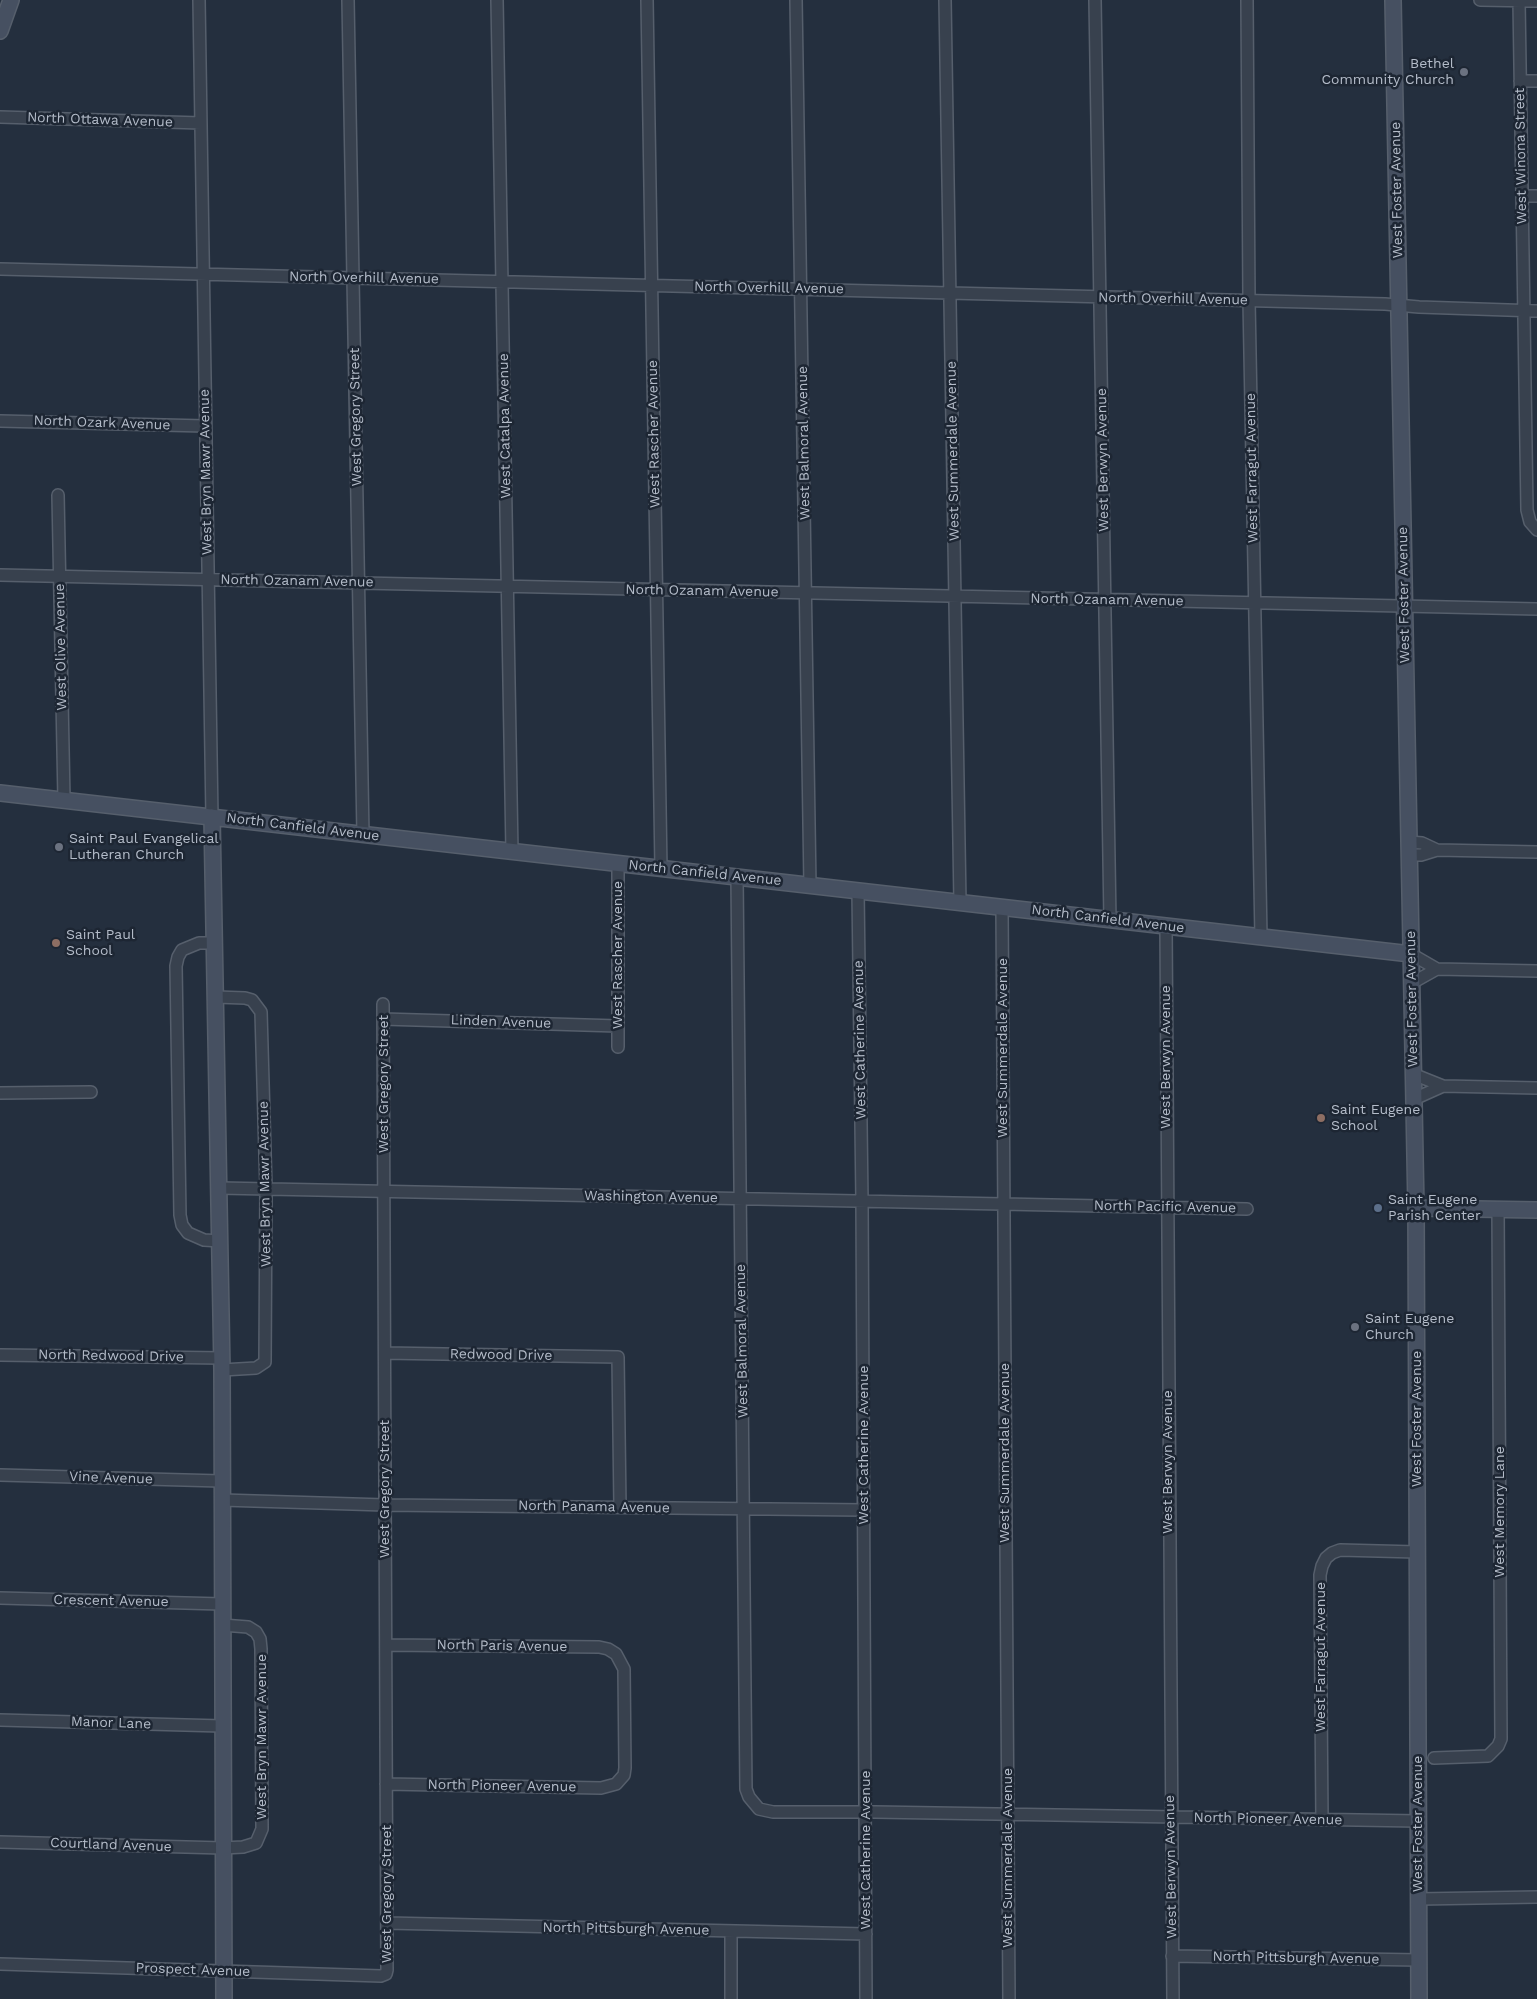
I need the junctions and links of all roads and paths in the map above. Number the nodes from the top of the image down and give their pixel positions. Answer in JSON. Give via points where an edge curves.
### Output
{"nodes":[{"id":1,"x":12,"y":0,"type":"edge"},
{"id":2,"x":199,"y":0,"type":"edge"},
{"id":3,"x":348,"y":0,"type":"edge"},
{"id":4,"x":497,"y":0,"type":"edge"},
{"id":5,"x":647,"y":0,"type":"edge"},
{"id":6,"x":796,"y":0,"type":"edge"},
{"id":7,"x":945,"y":0,"type":"edge"},
{"id":8,"x":1095,"y":0,"type":"edge"},
{"id":9,"x":1247,"y":0,"type":"edge"},
{"id":10,"x":1394,"y":0,"type":"edge"},
{"id":11,"x":1480,"y":0,"type":"edge"},
{"id":12,"x":1519,"y":1,"type":"edge"},
{"id":13,"x":1537,"y":2,"type":"edge"},
{"id":14,"x":0,"y":31,"type":"edge"},
{"id":15,"x":1520,"y":81,"type":"junction"},
{"id":16,"x":1537,"y":81,"type":"edge"},
{"id":17,"x":0,"y":117,"type":"edge"},
{"id":18,"x":201,"y":123,"type":"junction"},
{"id":19,"x":1522,"y":196,"type":"junction"},
{"id":20,"x":1537,"y":196,"type":"edge"},
{"id":21,"x":0,"y":269,"type":"edge"},
{"id":22,"x":203,"y":274,"type":"junction"},
{"id":23,"x":353,"y":278,"type":"junction"},
{"id":24,"x":502,"y":282,"type":"junction"},
{"id":25,"x":652,"y":286,"type":"junction"},
{"id":26,"x":802,"y":289,"type":"junction"},
{"id":27,"x":950,"y":293,"type":"junction"},
{"id":28,"x":1100,"y":297,"type":"junction"},
{"id":29,"x":1249,"y":300,"type":"junction"},
{"id":30,"x":1399,"y":306,"type":"junction"},
{"id":31,"x":1523,"y":311,"type":"junction"},
{"id":32,"x":1537,"y":311,"type":"edge"},
{"id":33,"x":1531,"y":420,"type":"edge"},
{"id":34,"x":0,"y":421,"type":"edge"},
{"id":35,"x":205,"y":426,"type":"junction"},
{"id":36,"x":58,"y":495,"type":"dead end"},
{"id":37,"x":1537,"y":530,"type":"edge"},
{"id":38,"x":0,"y":575,"type":"edge"},
{"id":39,"x":60,"y":576,"type":"junction"},
{"id":40,"x":208,"y":579,"type":"junction"},
{"id":41,"x":359,"y":583,"type":"junction"},
{"id":42,"x":508,"y":586,"type":"junction"},
{"id":43,"x":656,"y":590,"type":"junction"},
{"id":44,"x":806,"y":593,"type":"junction"},
{"id":45,"x":955,"y":596,"type":"junction"},
{"id":46,"x":1105,"y":600,"type":"junction"},
{"id":47,"x":1254,"y":603,"type":"junction"},
{"id":48,"x":1404,"y":606,"type":"junction"},
{"id":49,"x":1537,"y":609,"type":"edge"},
{"id":50,"x":0,"y":793,"type":"edge"},
{"id":51,"x":64,"y":800,"type":"junction"},
{"id":52,"x":212,"y":817,"type":"junction"},
{"id":53,"x":363,"y":834,"type":"junction"},
{"id":54,"x":1409,"y":849,"type":"junction"},
{"id":55,"x":512,"y":851,"type":"junction"},
{"id":56,"x":1537,"y":852,"type":"edge"},
{"id":57,"x":618,"y":863,"type":"junction"},
{"id":58,"x":661,"y":868,"type":"junction"},
{"id":59,"x":737,"y":877,"type":"junction"},
{"id":60,"x":810,"y":885,"type":"junction"},
{"id":61,"x":858,"y":891,"type":"junction"},
{"id":62,"x":960,"y":902,"type":"junction"},
{"id":63,"x":1002,"y":907,"type":"junction"},
{"id":64,"x":1110,"y":920,"type":"junction"},
{"id":65,"x":1166,"y":926,"type":"junction"},
{"id":66,"x":1261,"y":937,"type":"junction"},
{"id":67,"x":215,"y":944,"type":"junction"},
{"id":68,"x":1411,"y":954,"type":"junction"},
{"id":69,"x":1437,"y":969,"type":"junction"},
{"id":70,"x":1537,"y":971,"type":"edge"},
{"id":71,"x":1412,"y":983,"type":"junction"},
{"id":72,"x":216,"y":997,"type":"junction"},
{"id":73,"x":383,"y":1004,"type":"dead end"},
{"id":74,"x":383,"y":1019,"type":"junction"},
{"id":75,"x":618,"y":1026,"type":"junction"},
{"id":76,"x":618,"y":1046,"type":"dead end"},
{"id":77,"x":1413,"y":1074,"type":"junction"},
{"id":78,"x":1443,"y":1086,"type":"junction"},
{"id":79,"x":1537,"y":1088,"type":"edge"},
{"id":80,"x":91,"y":1092,"type":"dead end"},
{"id":81,"x":0,"y":1093,"type":"edge"},
{"id":82,"x":1414,"y":1099,"type":"junction"},
{"id":83,"x":220,"y":1188,"type":"junction"},
{"id":84,"x":266,"y":1189,"type":"junction"},
{"id":85,"x":384,"y":1191,"type":"junction"},
{"id":86,"x":740,"y":1198,"type":"junction"},
{"id":87,"x":862,"y":1201,"type":"junction"},
{"id":88,"x":1004,"y":1204,"type":"junction"},
{"id":89,"x":1082,"y":1205,"type":"joint"},
{"id":90,"x":1167,"y":1207,"type":"junction"},
{"id":91,"x":1416,"y":1208,"type":"junction"},
{"id":92,"x":1247,"y":1209,"type":"dead end"},
{"id":93,"x":1498,"y":1209,"type":"junction"},
{"id":94,"x":1537,"y":1210,"type":"edge"},
{"id":95,"x":220,"y":1241,"type":"junction"},
{"id":96,"x":385,"y":1353,"type":"junction"},
{"id":97,"x":0,"y":1355,"type":"edge"},
{"id":98,"x":222,"y":1364,"type":"junction"},
{"id":99,"x":0,"y":1475,"type":"edge"},
{"id":100,"x":222,"y":1482,"type":"junction"},
{"id":101,"x":222,"y":1500,"type":"junction"},
{"id":102,"x":385,"y":1504,"type":"junction"},
{"id":103,"x":620,"y":1507,"type":"junction"},
{"id":104,"x":743,"y":1509,"type":"junction"},
{"id":105,"x":864,"y":1510,"type":"junction"},
{"id":106,"x":1417,"y":1552,"type":"junction"},
{"id":107,"x":0,"y":1598,"type":"edge"},
{"id":108,"x":222,"y":1604,"type":"junction"},
{"id":109,"x":222,"y":1626,"type":"junction"},
{"id":110,"x":386,"y":1644,"type":"junction"},
{"id":111,"x":0,"y":1720,"type":"edge"},
{"id":112,"x":222,"y":1726,"type":"junction"},
{"id":113,"x":1434,"y":1758,"type":"dead end"},
{"id":114,"x":386,"y":1784,"type":"junction"},
{"id":115,"x":616,"y":1784,"type":"joint"},
{"id":116,"x":866,"y":1813,"type":"junction"},
{"id":117,"x":1008,"y":1815,"type":"junction"},
{"id":118,"x":1171,"y":1817,"type":"junction"},
{"id":119,"x":1322,"y":1820,"type":"junction"},
{"id":120,"x":1418,"y":1821,"type":"junction"},
{"id":121,"x":0,"y":1842,"type":"edge"},
{"id":122,"x":223,"y":1848,"type":"junction"},
{"id":123,"x":1537,"y":1897,"type":"edge"},
{"id":124,"x":1419,"y":1899,"type":"junction"},
{"id":125,"x":387,"y":1924,"type":"junction"},
{"id":126,"x":731,"y":1931,"type":"junction"},
{"id":127,"x":866,"y":1934,"type":"junction"},
{"id":128,"x":1172,"y":1956,"type":"junction"},
{"id":129,"x":1419,"y":1960,"type":"junction"},
{"id":130,"x":0,"y":1964,"type":"edge"},
{"id":131,"x":224,"y":1971,"type":"junction"},
{"id":132,"x":386,"y":1974,"type":"joint"},
{"id":133,"x":224,"y":1999,"type":"edge"},
{"id":134,"x":731,"y":1999,"type":"edge"},
{"id":135,"x":866,"y":1999,"type":"edge"},
{"id":136,"x":1009,"y":1999,"type":"edge"},
{"id":137,"x":1172,"y":1999,"type":"edge"},
{"id":138,"x":1419,"y":1999,"type":"edge"}],
"edges":[{"from":1,"to":14,"type":"street"},
{"from":2,"to":18,"type":"street","name":"West Bryn Mawr Avenue"},
{"from":3,"to":23,"type":"street","name":"West Gregory Street"},
{"from":4,"to":24,"type":"street","name":"West Catalpa Avenue"},
{"from":5,"to":25,"type":"street","name":"West Rascher Avenue"},
{"from":6,"to":26,"type":"street","name":"West Balmoral Avenue"},
{"from":7,"to":27,"type":"street","name":"West Summerdale Avenue"},
{"from":8,"to":28,"type":"street","name":"West Berwyn Avenue"},
{"from":9,"to":29,"type":"street","name":"West Farragut Avenue"},
{"from":10,"to":30,"type":"street","name":"West Foster Avenue"},
{"from":11,"to":12,"type":"street"},
{"from":12,"to":13,"type":"street"},
{"from":12,"to":15,"type":"street","name":"West Winona Street"},
{"from":15,"to":16,"type":"street"},
{"from":15,"to":19,"type":"street","name":"West Winona Street"},
{"from":17,"to":18,"type":"street","name":"North Ottawa Avenue"},
{"from":18,"to":22,"type":"street","name":"West Bryn Mawr Avenue"},
{"from":19,"to":20,"type":"street"},
{"from":19,"to":31,"type":"street","name":"West Winona Street"},
{"from":21,"to":22,"type":"street","name":"North Overhill Avenue"},
{"from":22,"to":23,"type":"street","name":"North Overhill Avenue"},
{"from":22,"to":35,"type":"street","name":"West Bryn Mawr Avenue"},
{"from":23,"to":24,"type":"street","name":"North Overhill Avenue"},
{"from":23,"to":41,"type":"street","name":"West Gregory Street"},
{"from":24,"to":25,"type":"street","name":"North Overhill Avenue"},
{"from":24,"to":42,"type":"street","name":"West Catalpa Avenue"},
{"from":25,"to":26,"type":"street","name":"North Overhill Avenue"},
{"from":25,"to":43,"type":"street","name":"West Rascher Avenue"},
{"from":26,"to":27,"type":"street","name":"North Overhill Avenue"},
{"from":26,"to":44,"type":"street","name":"West Balmoral Avenue"},
{"from":27,"to":28,"type":"street","name":"North Overhill Avenue"},
{"from":27,"to":45,"type":"street","name":"West Summerdale Avenue"},
{"from":28,"to":29,"type":"street","name":"North Overhill Avenue"},
{"from":28,"to":46,"type":"street","name":"West Berwyn Avenue"},
{"from":29,"to":30,"type":"street","name":"North Overhill Avenue"},
{"from":29,"to":47,"type":"street","name":"West Farragut Avenue"},
{"from":30,"to":31,"type":"street","name":"North Overhill Avenue"},
{"from":30,"to":48,"type":"street","name":"West Foster Avenue"},
{"from":31,"to":32,"type":"street","name":"North Overhill Avenue"},
{"from":31,"to":33,"type":"street","name":"West Winona Street"},
{"from":33,"to":37,"type":"street","name":"West Winona Street","via":[[1527,510],[1530,522]]},
{"from":34,"to":35,"type":"street","name":"North Ozark Avenue"},
{"from":35,"to":40,"type":"street","name":"West Bryn Mawr Avenue"},
{"from":36,"to":39,"type":"street","name":"West Olive Avenue"},
{"from":38,"to":39,"type":"street","name":"North Ozanam Avenue"},
{"from":39,"to":40,"type":"street","name":"North Ozanam Avenue"},
{"from":39,"to":51,"type":"street","name":"West Olive Avenue"},
{"from":40,"to":41,"type":"street","name":"North Ozanam Avenue"},
{"from":40,"to":52,"type":"street","name":"West Bryn Mawr Avenue"},
{"from":41,"to":42,"type":"street","name":"North Ozanam Avenue"},
{"from":41,"to":53,"type":"street","name":"West Gregory Street"},
{"from":42,"to":43,"type":"street","name":"North Ozanam Avenue"},
{"from":42,"to":55,"type":"street","name":"West Catalpa Avenue"},
{"from":43,"to":44,"type":"street","name":"North Ozanam Avenue"},
{"from":43,"to":58,"type":"street","name":"West Rascher Avenue"},
{"from":44,"to":45,"type":"street","name":"North Ozanam Avenue"},
{"from":44,"to":60,"type":"street","name":"West Balmoral Avenue"},
{"from":45,"to":46,"type":"street","name":"North Ozanam Avenue"},
{"from":45,"to":62,"type":"street","name":"West Summerdale Avenue"},
{"from":46,"to":47,"type":"street","name":"North Ozanam Avenue"},
{"from":46,"to":64,"type":"street","name":"West Berwyn Avenue"},
{"from":47,"to":48,"type":"street","name":"North Ozanam Avenue"},
{"from":47,"to":66,"type":"street","name":"West Farragut Avenue"},
{"from":48,"to":49,"type":"street","name":"North Ozanam Avenue"},
{"from":48,"to":54,"type":"street","name":"West Foster Avenue"},
{"from":50,"to":51,"type":"street","name":"North Canfield Avenue"},
{"from":51,"to":52,"type":"street","name":"North Canfield Avenue"},
{"from":52,"to":53,"type":"street","name":"North Canfield Avenue"},
{"from":52,"to":67,"type":"street","name":"West Bryn Mawr Avenue"},
{"from":53,"to":55,"type":"street","name":"North Canfield Avenue"},
{"from":54,"to":56,"type":"street","via":[[1421,855],[1437,850]]},
{"from":54,"to":68,"type":"street","name":"West Foster Avenue"},
{"from":55,"to":57,"type":"street","name":"North Canfield Avenue"},
{"from":57,"to":58,"type":"street","name":"North Canfield Avenue"},
{"from":57,"to":75,"type":"street","name":"West Rascher Avenue"},
{"from":58,"to":59,"type":"street","name":"North Canfield Avenue"},
{"from":59,"to":60,"type":"street","name":"North Canfield Avenue"},
{"from":59,"to":86,"type":"street","name":"West Balmoral Avenue"},
{"from":60,"to":61,"type":"street","name":"North Canfield Avenue"},
{"from":61,"to":62,"type":"street","name":"North Canfield Avenue"},
{"from":61,"to":87,"type":"street","name":"West Catherine Avenue"},
{"from":62,"to":63,"type":"street","name":"North Canfield Avenue"},
{"from":63,"to":64,"type":"street","name":"North Canfield Avenue"},
{"from":63,"to":88,"type":"street","name":"West Summerdale Avenue"},
{"from":64,"to":65,"type":"street","name":"North Canfield Avenue"},
{"from":65,"to":66,"type":"street","name":"North Canfield Avenue"},
{"from":65,"to":90,"type":"street","name":"West Berwyn Avenue"},
{"from":66,"to":68,"type":"street","name":"North Canfield Avenue"},
{"from":67,"to":72,"type":"street","name":"West Bryn Mawr Avenue"},
{"from":67,"to":95,"type":"street","via":[[199,943],[182,950],[176,966],[180,1215],[188,1233],[204,1240]]},
{"from":68,"to":69,"type":"street"},
{"from":68,"to":71,"type":"street","name":"West Foster Avenue"},
{"from":69,"to":70,"type":"street"},
{"from":69,"to":71,"type":"street"},
{"from":71,"to":77,"type":"street","name":"West Foster Avenue"},
{"from":72,"to":83,"type":"street","name":"West Bryn Mawr Avenue"},
{"from":72,"to":84,"type":"street","name":"West Bryn Mawr Avenue","via":[[252,1000],[261,1012]]},
{"from":73,"to":74,"type":"street","name":"West Gregory Street"},
{"from":74,"to":75,"type":"street","name":"Linden Avenue"},
{"from":74,"to":85,"type":"street","name":"West Gregory Street"},
{"from":75,"to":76,"type":"street","name":"West Rascher Avenue"},
{"from":77,"to":78,"type":"street"},
{"from":77,"to":82,"type":"street","name":"West Foster Avenue"},
{"from":78,"to":79,"type":"street"},
{"from":78,"to":82,"type":"street"},
{"from":80,"to":81,"type":"street"},
{"from":82,"to":91,"type":"street","name":"West Foster Avenue"},
{"from":83,"to":84,"type":"street","name":"Washington Avenue"},
{"from":83,"to":95,"type":"street","name":"West Bryn Mawr Avenue"},
{"from":84,"to":85,"type":"street","name":"Washington Avenue"},
{"from":84,"to":98,"type":"street","name":"West Bryn Mawr Avenue","via":[[265,1362],[256,1368]]},
{"from":85,"to":86,"type":"street","name":"Washington Avenue"},
{"from":85,"to":96,"type":"street","name":"West Gregory Street"},
{"from":86,"to":87,"type":"street","name":"Washington Avenue"},
{"from":86,"to":104,"type":"street","name":"West Balmoral Avenue"},
{"from":87,"to":88,"type":"street","name":"Washington Avenue"},
{"from":87,"to":105,"type":"street","name":"West Catherine Avenue"},
{"from":88,"to":89,"type":"street","name":"Washington Avenue"},
{"from":88,"to":117,"type":"street","name":"West Summerdale Avenue"},
{"from":89,"to":90,"type":"street","name":"North Pacific Avenue"},
{"from":90,"to":92,"type":"street","name":"North Pacific Avenue"},
{"from":90,"to":118,"type":"street","name":"West Berwyn Avenue"},
{"from":91,"to":93,"type":"street"},
{"from":91,"to":106,"type":"street","name":"West Foster Avenue"},
{"from":93,"to":94,"type":"street"},
{"from":93,"to":113,"type":"street","name":"West Memory Lane","via":[[1501,1739],[1488,1756]]},
{"from":95,"to":98,"type":"street","name":"West Bryn Mawr Avenue"},
{"from":96,"to":102,"type":"street","name":"West Gregory Street"},
{"from":96,"to":103,"type":"street","name":"Redwood Drive","via":[[618,1356]]},
{"from":97,"to":98,"type":"street","name":"North Redwood Drive"},
{"from":98,"to":100,"type":"street","name":"West Bryn Mawr Avenue"},
{"from":99,"to":100,"type":"street","name":"Vine Avenue"},
{"from":100,"to":101,"type":"street","name":"West Bryn Mawr Avenue"},
{"from":101,"to":102,"type":"street","name":"North Panama Avenue"},
{"from":101,"to":108,"type":"street","name":"West Bryn Mawr Avenue"},
{"from":102,"to":103,"type":"street","name":"North Panama Avenue"},
{"from":102,"to":110,"type":"street","name":"West Gregory Street"},
{"from":103,"to":104,"type":"street","name":"North Panama Avenue"},
{"from":104,"to":105,"type":"street","name":"North Panama Avenue"},
{"from":104,"to":116,"type":"street","name":"West Balmoral Avenue","via":[[746,1789],[759,1809]]},
{"from":105,"to":116,"type":"street","name":"West Catherine Avenue"},
{"from":106,"to":119,"type":"street","name":"West Farragut Avenue","via":[[1340,1550],[1326,1558],[1322,1566]]},
{"from":106,"to":120,"type":"street","name":"West Foster Avenue"},
{"from":107,"to":108,"type":"street","name":"Crescent Avenue"},
{"from":108,"to":109,"type":"street","name":"West Bryn Mawr Avenue"},
{"from":109,"to":112,"type":"street","name":"West Bryn Mawr Avenue"},
{"from":109,"to":122,"type":"street","name":"West Bryn Mawr Avenue","via":[[248,1627],[260,1639],[262,1809],[262,1829],[256,1843],[243,1848]]},
{"from":110,"to":114,"type":"street","name":"West Gregory Street"},
{"from":110,"to":115,"type":"street","name":"North Paris Avenue","via":[[608,1649],[616,1654],[624,1670],[625,1768],[624,1775]]},
{"from":111,"to":112,"type":"street","name":"Manor Lane"},
{"from":112,"to":122,"type":"street","name":"West Bryn Mawr Avenue"},
{"from":114,"to":115,"type":"street","name":"North Pioneer Avenue","via":[[601,1788]]},
{"from":114,"to":125,"type":"street","name":"West Gregory Street"},
{"from":116,"to":117,"type":"street"},
{"from":116,"to":127,"type":"street","name":"West Catherine Avenue"},
{"from":117,"to":118,"type":"street","name":"North Pioneer Avenue"},
{"from":117,"to":136,"type":"street","name":"West Summerdale Avenue"},
{"from":118,"to":119,"type":"street","name":"North Pioneer Avenue"},
{"from":118,"to":128,"type":"street","name":"West Berwyn Avenue"},
{"from":119,"to":120,"type":"street","name":"North Pioneer Avenue"},
{"from":120,"to":124,"type":"street","name":"West Foster Avenue"},
{"from":121,"to":122,"type":"street","name":"Courtland Avenue"},
{"from":122,"to":131,"type":"street","name":"West Bryn Mawr Avenue"},
{"from":123,"to":124,"type":"street"},
{"from":124,"to":129,"type":"street","name":"West Foster Avenue"},
{"from":125,"to":126,"type":"street","name":"North Pittsburgh Avenue"},
{"from":125,"to":132,"type":"street","name":"West Gregory Street"},
{"from":126,"to":127,"type":"street","name":"North Pittsburgh Avenue"},
{"from":126,"to":134,"type":"street"},
{"from":127,"to":135,"type":"street","name":"West Catherine Avenue"},
{"from":128,"to":129,"type":"street","name":"North Pittsburgh Avenue"},
{"from":128,"to":137,"type":"street","name":"West Berwyn Avenue"},
{"from":129,"to":138,"type":"street","name":"West Foster Avenue"},
{"from":130,"to":131,"type":"street","name":"Prospect Avenue"},
{"from":131,"to":132,"type":"street","name":"Prospect Avenue"},
{"from":131,"to":133,"type":"street","name":"West Bryn Mawr Avenue"}]}
